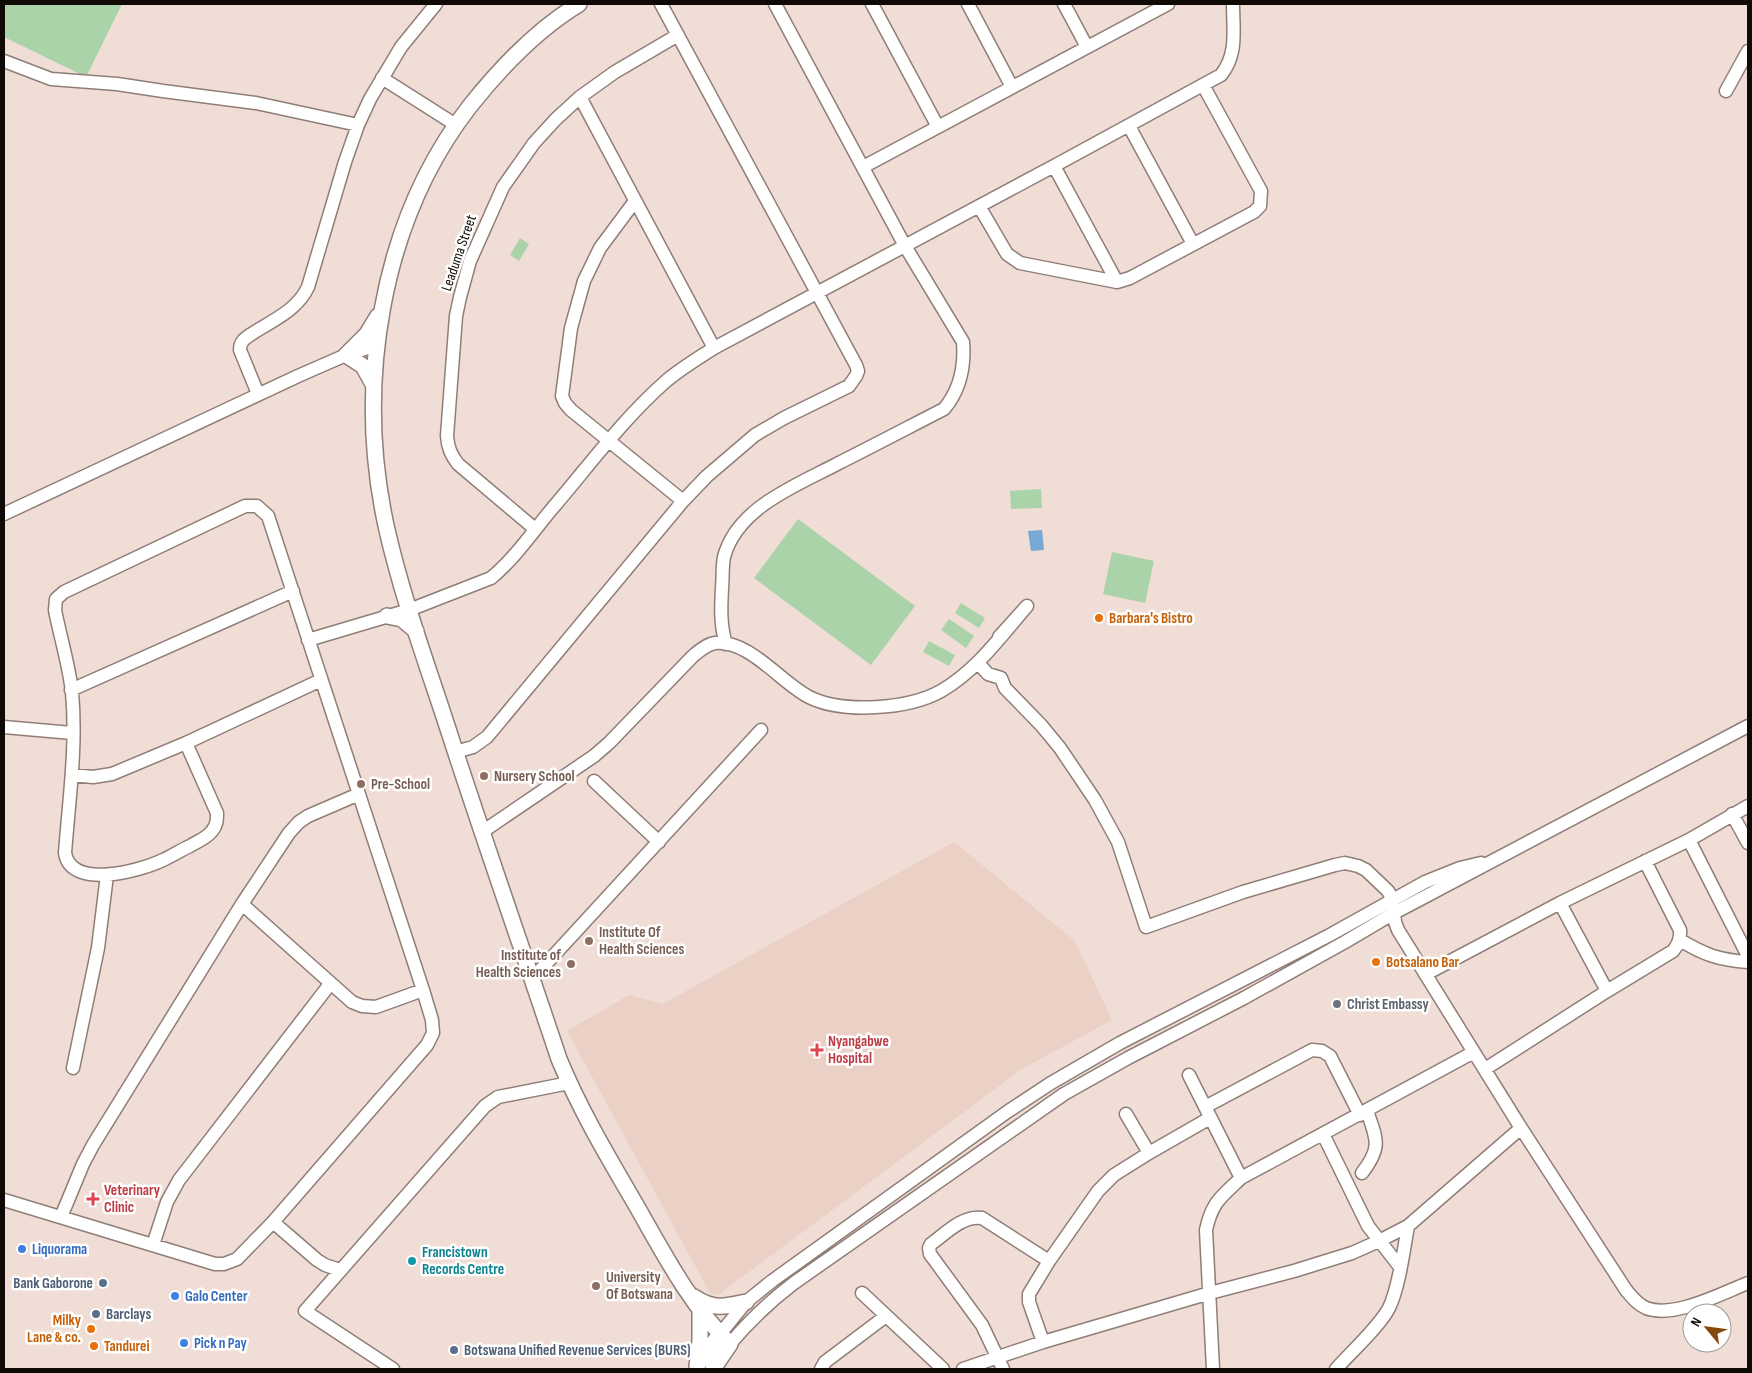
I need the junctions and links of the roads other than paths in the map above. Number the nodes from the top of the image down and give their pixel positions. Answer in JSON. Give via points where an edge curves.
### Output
{"nodes":[{"id":1,"x":436,"y":4,"type":"edge"},
{"id":2,"x":579,"y":4,"type":"edge"},
{"id":3,"x":661,"y":4,"type":"edge"},
{"id":4,"x":775,"y":4,"type":"edge"},
{"id":5,"x":872,"y":4,"type":"edge"},
{"id":6,"x":968,"y":4,"type":"edge"},
{"id":7,"x":1064,"y":4,"type":"edge"},
{"id":8,"x":1168,"y":4,"type":"edge"},
{"id":9,"x":1233,"y":4,"type":"edge"},
{"id":10,"x":678,"y":35,"type":"junction"},
{"id":11,"x":1087,"y":47,"type":"junction"},
{"id":12,"x":1748,"y":51,"type":"edge"},
{"id":13,"x":4,"y":61,"type":"edge"},
{"id":14,"x":382,"y":78,"type":"junction"},
{"id":15,"x":1203,"y":85,"type":"junction"},
{"id":16,"x":1012,"y":87,"type":"junction"},
{"id":17,"x":1726,"y":91,"type":"dead end"},
{"id":18,"x":580,"y":97,"type":"junction"},
{"id":19,"x":358,"y":125,"type":"junction"},
{"id":20,"x":456,"y":125,"type":"junction"},
{"id":21,"x":1128,"y":126,"type":"junction"},
{"id":22,"x":938,"y":127,"type":"junction"},
{"id":23,"x":1054,"y":166,"type":"junction"},
{"id":24,"x":863,"y":167,"type":"junction"},
{"id":25,"x":635,"y":200,"type":"junction"},
{"id":26,"x":979,"y":206,"type":"junction"},
{"id":27,"x":1193,"y":244,"type":"junction"},
{"id":28,"x":905,"y":246,"type":"junction"},
{"id":29,"x":1116,"y":282,"type":"junction"},
{"id":30,"x":817,"y":292,"type":"junction"},
{"id":31,"x":383,"y":309,"type":"junction"},
{"id":32,"x":377,"y":345,"type":"junction"},
{"id":33,"x":714,"y":348,"type":"junction"},
{"id":34,"x":346,"y":356,"type":"junction"},
{"id":35,"x":374,"y":385,"type":"junction"},
{"id":36,"x":258,"y":394,"type":"junction"},
{"id":37,"x":609,"y":441,"type":"junction"},
{"id":38,"x":683,"y":501,"type":"junction"},
{"id":39,"x":4,"y":514,"type":"edge"},
{"id":40,"x":536,"y":529,"type":"junction"},
{"id":41,"x":293,"y":591,"type":"junction"},
{"id":42,"x":409,"y":610,"type":"junction"},
{"id":43,"x":387,"y":616,"type":"junction"},
{"id":44,"x":416,"y":631,"type":"junction"},
{"id":45,"x":999,"y":637,"type":"dead end"},
{"id":46,"x":308,"y":640,"type":"junction"},
{"id":47,"x":726,"y":644,"type":"junction"},
{"id":48,"x":978,"y":662,"type":"junction"},
{"id":49,"x":321,"y":680,"type":"junction"},
{"id":50,"x":72,"y":690,"type":"junction"},
{"id":51,"x":1748,"y":726,"type":"edge"},
{"id":52,"x":4,"y":727,"type":"edge"},
{"id":53,"x":761,"y":730,"type":"dead end"},
{"id":54,"x":72,"y":733,"type":"junction"},
{"id":55,"x":186,"y":743,"type":"junction"},
{"id":56,"x":455,"y":752,"type":"junction"},
{"id":57,"x":72,"y":775,"type":"junction"},
{"id":58,"x":594,"y":781,"type":"dead end"},
{"id":59,"x":359,"y":794,"type":"junction"},
{"id":60,"x":1748,"y":806,"type":"edge"},
{"id":61,"x":1732,"y":814,"type":"junction"},
{"id":62,"x":482,"y":832,"type":"junction"},
{"id":63,"x":1689,"y":840,"type":"junction"},
{"id":64,"x":659,"y":842,"type":"junction"},
{"id":65,"x":1748,"y":844,"type":"edge"},
{"id":66,"x":1645,"y":861,"type":"junction"},
{"id":67,"x":107,"y":875,"type":"junction"},
{"id":68,"x":1560,"y":903,"type":"junction"},
{"id":69,"x":242,"y":904,"type":"junction"},
{"id":70,"x":1394,"y":906,"type":"junction"},
{"id":71,"x":1680,"y":940,"type":"junction"},
{"id":72,"x":1748,"y":956,"type":"edge"},
{"id":73,"x":1748,"y":962,"type":"edge"},
{"id":74,"x":1426,"y":974,"type":"junction"},
{"id":75,"x":532,"y":978,"type":"junction"},
{"id":76,"x":330,"y":984,"type":"junction"},
{"id":77,"x":423,"y":990,"type":"junction"},
{"id":78,"x":1607,"y":991,"type":"junction"},
{"id":79,"x":1474,"y":1052,"type":"junction"},
{"id":80,"x":73,"y":1068,"type":"dead end"},
{"id":81,"x":1484,"y":1069,"type":"junction"},
{"id":82,"x":1189,"y":1075,"type":"dead end"},
{"id":83,"x":569,"y":1083,"type":"junction"},
{"id":84,"x":1208,"y":1112,"type":"junction"},
{"id":85,"x":1363,"y":1113,"type":"junction"},
{"id":86,"x":1126,"y":1114,"type":"dead end"},
{"id":87,"x":1521,"y":1128,"type":"junction"},
{"id":88,"x":1323,"y":1134,"type":"junction"},
{"id":89,"x":1149,"y":1153,"type":"junction"},
{"id":90,"x":1362,"y":1173,"type":"dead end"},
{"id":91,"x":1241,"y":1178,"type":"junction"},
{"id":92,"x":4,"y":1200,"type":"edge"},
{"id":93,"x":61,"y":1217,"type":"junction"},
{"id":94,"x":273,"y":1222,"type":"junction"},
{"id":95,"x":1408,"y":1226,"type":"junction"},
{"id":96,"x":1378,"y":1242,"type":"junction"},
{"id":97,"x":153,"y":1245,"type":"junction"},
{"id":98,"x":1049,"y":1260,"type":"junction"},
{"id":99,"x":1400,"y":1267,"type":"junction"},
{"id":100,"x":340,"y":1270,"type":"junction"},
{"id":101,"x":1748,"y":1283,"type":"edge"},
{"id":102,"x":862,"y":1293,"type":"dead end"},
{"id":103,"x":1210,"y":1293,"type":"junction"},
{"id":104,"x":691,"y":1295,"type":"junction"},
{"id":105,"x":746,"y":1302,"type":"junction"},
{"id":106,"x":700,"y":1308,"type":"junction"},
{"id":107,"x":886,"y":1316,"type":"junction"},
{"id":108,"x":725,"y":1339,"type":"junction"},
{"id":109,"x":1043,"y":1342,"type":"junction"},
{"id":110,"x":1000,"y":1364,"type":"edge"},
{"id":111,"x":696,"y":1368,"type":"edge"},
{"id":112,"x":393,"y":1369,"type":"edge"},
{"id":113,"x":713,"y":1369,"type":"edge"},
{"id":114,"x":821,"y":1369,"type":"edge"},
{"id":115,"x":943,"y":1369,"type":"edge"},
{"id":116,"x":963,"y":1369,"type":"edge"},
{"id":117,"x":1213,"y":1369,"type":"edge"},
{"id":118,"x":1336,"y":1369,"type":"edge"}],
"edges":[{"from":1,"to":14,"type":"street","via":[[401,47]]},
{"from":2,"to":20,"type":"main road","via":[[520,49]]},
{"from":3,"to":10,"type":"street"},
{"from":4,"to":24,"type":"street"},
{"from":5,"to":22,"type":"street"},
{"from":6,"to":16,"type":"street"},
{"from":7,"to":11,"type":"street"},
{"from":8,"to":11,"type":"street"},
{"from":9,"to":15,"type":"street","via":[[1233,54],[1221,75]]},
{"from":10,"to":18,"type":"street","name":"Leaduma Street","via":[[614,72]]},
{"from":10,"to":30,"type":"street"},
{"from":11,"to":16,"type":"street"},
{"from":12,"to":17,"type":"street"},
{"from":13,"to":19,"type":"street","via":[[51,79],[117,84],[256,103]]},
{"from":14,"to":19,"type":"street"},
{"from":14,"to":20,"type":"street"},
{"from":15,"to":21,"type":"street"},
{"from":15,"to":27,"type":"street","via":[[1261,191],[1261,199],[1254,212]]},
{"from":16,"to":22,"type":"street"},
{"from":18,"to":25,"type":"street"},
{"from":18,"to":40,"type":"street","name":"Leaduma Street","via":[[534,143],[503,187],[470,262],[456,316],[448,448],[458,464]]},
{"from":19,"to":36,"type":"street","via":[[304,296],[292,309],[250,334],[240,345]]},
{"from":20,"to":31,"type":"main road","via":[[435,158],[410,210]]},
{"from":21,"to":23,"type":"street"},
{"from":21,"to":27,"type":"street"},
{"from":22,"to":24,"type":"street"},
{"from":23,"to":26,"type":"street"},
{"from":23,"to":29,"type":"street"},
{"from":24,"to":28,"type":"street"},
{"from":25,"to":33,"type":"street"},
{"from":25,"to":37,"type":"street","via":[[600,248],[584,282],[571,328],[562,388],[562,396],[570,410]]},
{"from":26,"to":28,"type":"street"},
{"from":26,"to":29,"type":"street","via":[[1007,254],[1020,263]]},
{"from":27,"to":29,"type":"street","via":[[1130,278]]},
{"from":28,"to":30,"type":"street"},
{"from":28,"to":47,"type":"street","via":[[963,342],[963,365],[955,392],[944,409],[795,484],[775,496],[741,525],[723,559],[721,620]]},
{"from":30,"to":33,"type":"street"},
{"from":30,"to":38,"type":"street","via":[[856,365],[858,371],[853,381],[755,435]]},
{"from":31,"to":32,"type":"main road"},
{"from":31,"to":34,"type":"main road","via":[[367,334]]},
{"from":32,"to":34,"type":"street"},
{"from":32,"to":35,"type":"main road"},
{"from":33,"to":37,"type":"street","via":[[665,382]]},
{"from":34,"to":35,"type":"main road","via":[[363,366]]},
{"from":34,"to":36,"type":"street"},
{"from":35,"to":42,"type":"main road","via":[[376,460],[381,494],[387,530]]},
{"from":36,"to":39,"type":"street"},
{"from":37,"to":38,"type":"street"},
{"from":37,"to":40,"type":"street"},
{"from":38,"to":56,"type":"street","via":[[487,737],[473,748]]},
{"from":40,"to":42,"type":"street","via":[[491,578]]},
{"from":41,"to":46,"type":"street"},
{"from":41,"to":50,"type":"street"},
{"from":41,"to":50,"type":"street","via":[[268,516],[257,506],[245,506],[59,594],[55,610]]},
{"from":42,"to":43,"type":"street"},
{"from":42,"to":44,"type":"main road"},
{"from":43,"to":44,"type":"main road","via":[[402,619]]},
{"from":43,"to":46,"type":"street"},
{"from":44,"to":56,"type":"main road"},
{"from":45,"to":48,"type":"street","via":[[1027,606]]},
{"from":46,"to":49,"type":"street"},
{"from":47,"to":48,"type":"street","via":[[748,651],[810,697],[822,702],[873,708],[926,698],[954,682]]},
{"from":47,"to":62,"type":"street","via":[[714,643],[698,652],[594,756]]},
{"from":48,"to":70,"type":"street","via":[[988,674],[1000,678],[1005,688],[1041,725],[1095,800],[1118,842],[1146,927],[1243,892],[1345,863],[1366,870],[1388,891]]},
{"from":49,"to":55,"type":"street"},
{"from":49,"to":59,"type":"street"},
{"from":50,"to":54,"type":"street"},
{"from":51,"to":70,"type":"street","via":[[1493,860],[1460,868],[1425,882]]},
{"from":52,"to":54,"type":"street"},
{"from":53,"to":64,"type":"street"},
{"from":54,"to":57,"type":"street"},
{"from":55,"to":57,"type":"street","via":[[112,774],[93,777]]},
{"from":55,"to":67,"type":"street","via":[[217,813],[216,826],[205,837],[163,860]]},
{"from":56,"to":62,"type":"main road"},
{"from":57,"to":67,"type":"street","via":[[66,860],[77,870]]},
{"from":58,"to":64,"type":"street"},
{"from":59,"to":69,"type":"street","via":[[299,822]]},
{"from":59,"to":77,"type":"street"},
{"from":60,"to":61,"type":"street"},
{"from":61,"to":63,"type":"street"},
{"from":61,"to":65,"type":"street"},
{"from":62,"to":75,"type":"main road"},
{"from":63,"to":66,"type":"street"},
{"from":63,"to":72,"type":"street"},
{"from":64,"to":75,"type":"street"},
{"from":66,"to":68,"type":"street"},
{"from":66,"to":71,"type":"street","via":[[1680,930]]},
{"from":67,"to":80,"type":"street","via":[[98,948]]},
{"from":68,"to":74,"type":"street"},
{"from":68,"to":78,"type":"street"},
{"from":69,"to":76,"type":"street"},
{"from":69,"to":93,"type":"street","via":[[93,1145]]},
{"from":70,"to":74,"type":"street","via":[[1398,930]]},
{"from":70,"to":105,"type":"street","via":[[1120,1043],[1051,1082]]},
{"from":70,"to":108,"type":"street","via":[[1345,942],[1064,1094],[794,1283]]},
{"from":71,"to":73,"type":"street","via":[[1713,958]]},
{"from":71,"to":78,"type":"street","via":[[1673,951]]},
{"from":74,"to":79,"type":"street"},
{"from":75,"to":83,"type":"main road"},
{"from":76,"to":77,"type":"street","via":[[352,1002],[369,1006]]},
{"from":76,"to":97,"type":"street","via":[[179,1180],[167,1202]]},
{"from":77,"to":94,"type":"street","via":[[433,1033],[427,1045]]},
{"from":78,"to":81,"type":"street"},
{"from":79,"to":81,"type":"street"},
{"from":79,"to":85,"type":"street"},
{"from":81,"to":87,"type":"street"},
{"from":82,"to":84,"type":"street"},
{"from":83,"to":100,"type":"street","via":[[498,1097],[485,1106]]},
{"from":83,"to":104,"type":"main road","via":[[671,1266]]},
{"from":84,"to":85,"type":"street","via":[[1312,1050],[1330,1056]]},
{"from":84,"to":89,"type":"street"},
{"from":84,"to":91,"type":"street"},
{"from":85,"to":88,"type":"street"},
{"from":85,"to":90,"type":"street","via":[[1376,1145]]},
{"from":86,"to":89,"type":"street"},
{"from":87,"to":95,"type":"street"},
{"from":87,"to":101,"type":"street","via":[[1635,1301],[1646,1308],[1669,1311]]},
{"from":88,"to":91,"type":"street"},
{"from":88,"to":96,"type":"street"},
{"from":89,"to":98,"type":"street","via":[[1106,1182]]},
{"from":91,"to":103,"type":"street","via":[[1216,1202],[1210,1214],[1206,1230]]},
{"from":92,"to":93,"type":"street"},
{"from":93,"to":97,"type":"street"},
{"from":94,"to":97,"type":"street","via":[[237,1259],[224,1264]]},
{"from":94,"to":100,"type":"street","via":[[317,1260]]},
{"from":95,"to":96,"type":"street"},
{"from":95,"to":99,"type":"street"},
{"from":96,"to":99,"type":"street"},
{"from":96,"to":103,"type":"street","via":[[1303,1268]]},
{"from":98,"to":109,"type":"street","via":[[1029,1294]]},
{"from":98,"to":110,"type":"street","via":[[974,1216],[929,1248],[930,1254],[982,1325]]},
{"from":99,"to":118,"type":"street","via":[[1389,1308]]},
{"from":100,"to":112,"type":"street","via":[[305,1311]]},
{"from":102,"to":107,"type":"street"},
{"from":103,"to":109,"type":"street"},
{"from":103,"to":117,"type":"street"},
{"from":104,"to":105,"type":"main road","via":[[715,1307]]},
{"from":104,"to":106,"type":"main road"},
{"from":105,"to":108,"type":"street"},
{"from":106,"to":108,"type":"main road"},
{"from":106,"to":111,"type":"main road"},
{"from":107,"to":114,"type":"street","via":[[825,1362]]},
{"from":107,"to":115,"type":"street"},
{"from":108,"to":111,"type":"main road"},
{"from":108,"to":113,"type":"main road"},
{"from":109,"to":110,"type":"street"},
{"from":110,"to":116,"type":"street"}]}
